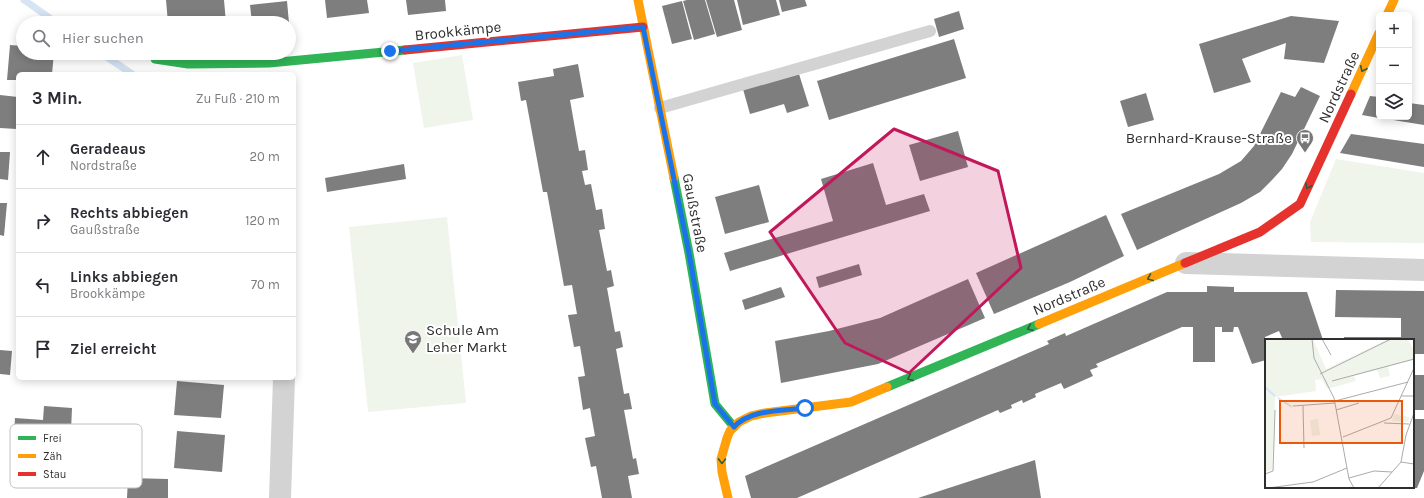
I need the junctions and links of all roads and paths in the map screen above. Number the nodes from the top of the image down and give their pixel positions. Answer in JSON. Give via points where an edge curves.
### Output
{"nodes":[{"id":1,"x":638,"y":0,"type":"edge"},
{"id":2,"x":1394,"y":0,"type":"edge"},
{"id":3,"x":1388,"y":12,"type":"edge"},
{"id":4,"x":643,"y":27,"type":"junction"},
{"id":5,"x":930,"y":30,"type":"dead end"},
{"id":6,"x":1376,"y":39,"type":"edge"},
{"id":7,"x":162,"y":60,"type":"edge"},
{"id":8,"x":269,"y":68,"type":"edge"},
{"id":9,"x":660,"y":108,"type":"junction"},
{"id":10,"x":1186,"y":263,"type":"junction"},
{"id":11,"x":1424,"y":270,"type":"edge"},
{"id":12,"x":284,"y":380,"type":"edge"},
{"id":13,"x":734,"y":427,"type":"junction"},
{"id":14,"x":280,"y":498,"type":"edge"},
{"id":15,"x":728,"y":498,"type":"edge"}],
"edges":[{"from":1,"to":4,"type":"street","name":"Gaußstraße"},
{"from":2,"to":3,"type":"street"},
{"from":4,"to":8,"type":"street","name":"Brookkämpe"},
{"from":4,"to":9,"type":"street","name":"Gaußstraße"},
{"from":5,"to":9,"type":"lane"},
{"from":6,"to":10,"type":"street","name":"Nordstraße","one_way":true,"via":[[1300,204],[1260,232]]},
{"from":7,"to":8,"type":"street","name":"Brookkämpe","via":[[188,64]]},
{"from":9,"to":13,"type":"street","name":"Gaußstraße","via":[[689,253],[715,404]]},
{"from":10,"to":11,"type":"street"},
{"from":10,"to":13,"type":"street","name":"Nordstraße","one_way":true,"via":[[851,402],[759,414],[739,421]]},
{"from":12,"to":14,"type":"street"},
{"from":13,"to":15,"type":"street","one_way":true,"via":[[726,440],[721,464]]}]}
